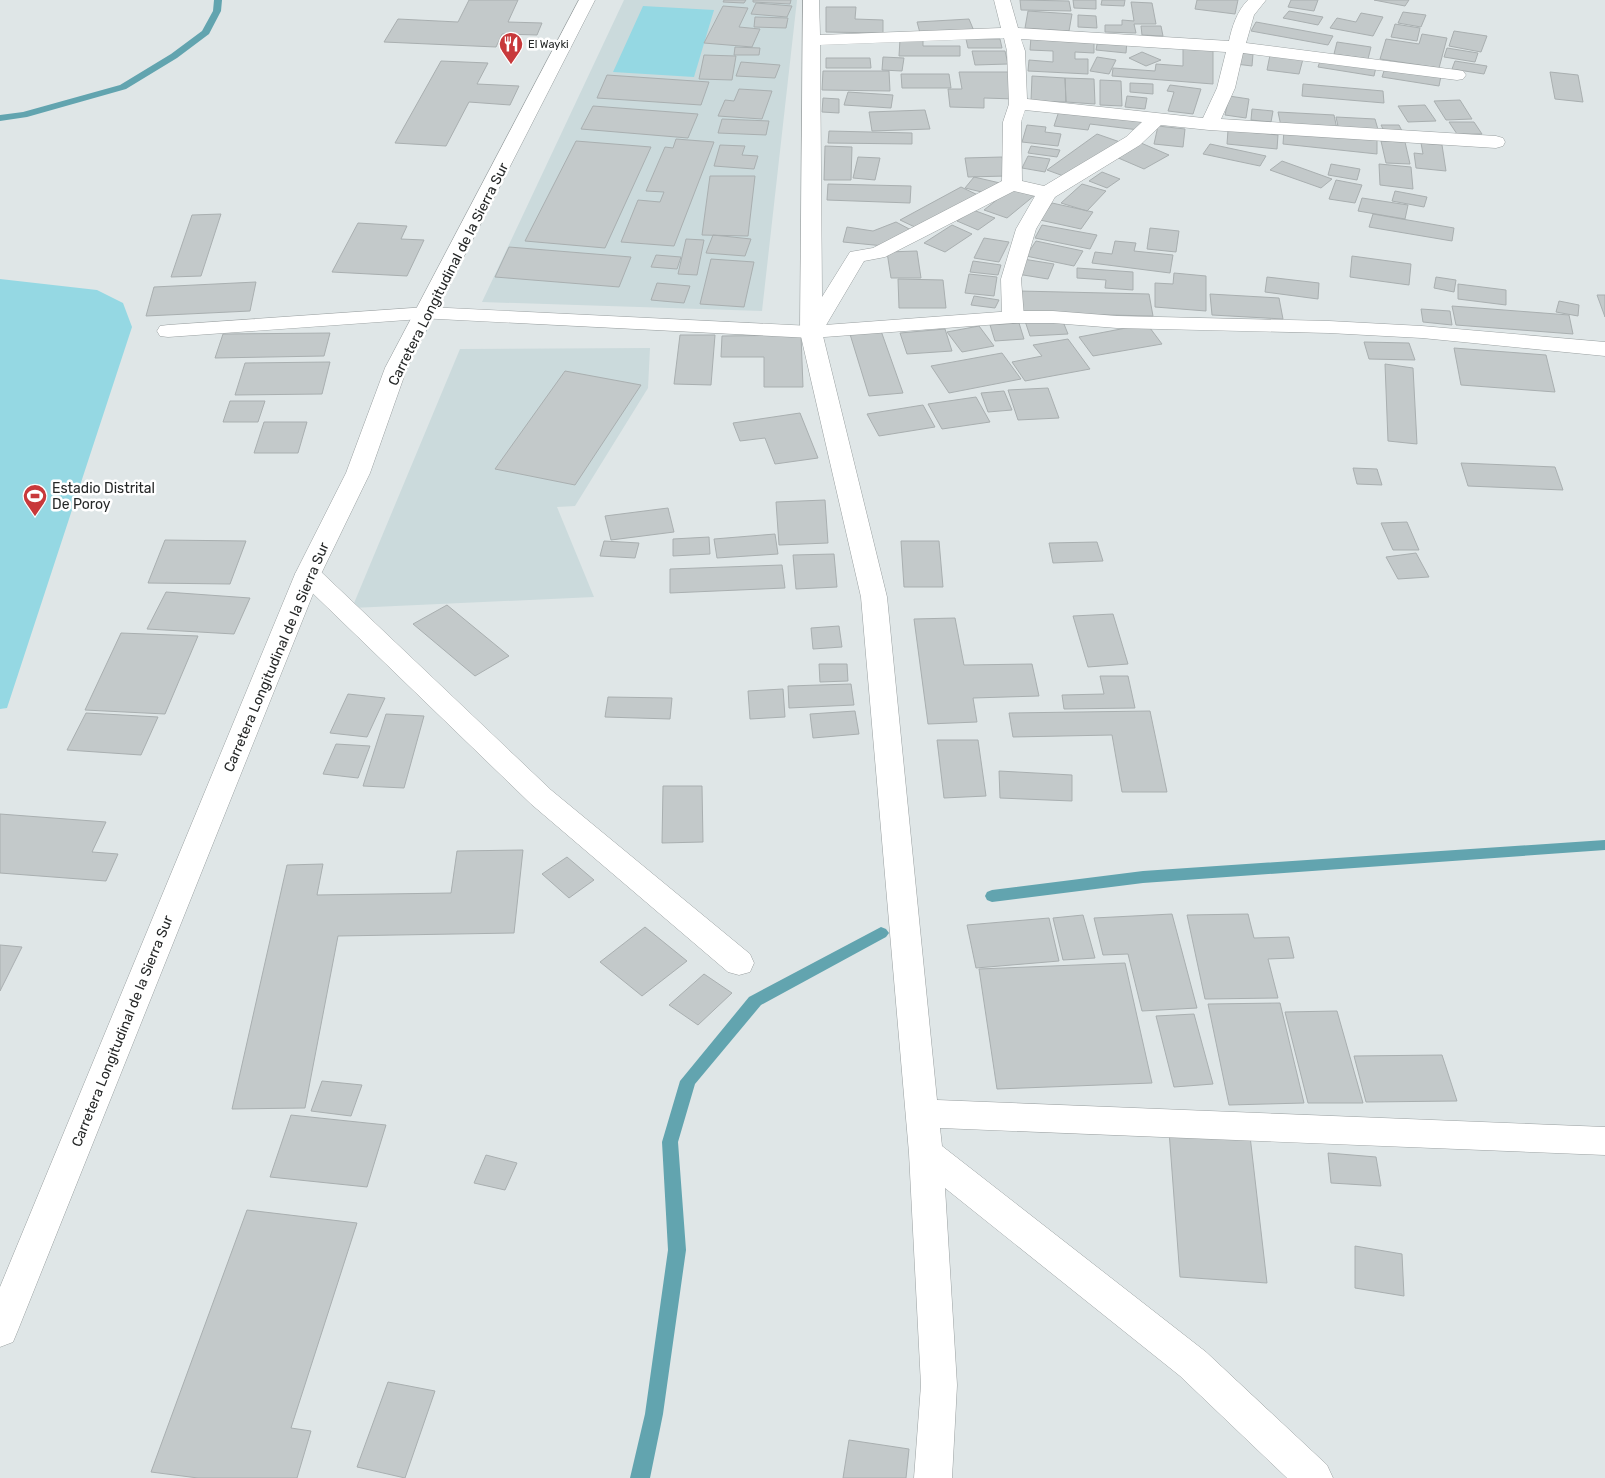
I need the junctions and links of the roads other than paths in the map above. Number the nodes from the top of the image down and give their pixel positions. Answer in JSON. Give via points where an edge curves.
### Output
{"nodes":[{"id":1,"x":587,"y":0,"type":"edge"},
{"id":2,"x":811,"y":0,"type":"edge"},
{"id":3,"x":1002,"y":0,"type":"edge"},
{"id":4,"x":1258,"y":0,"type":"edge"},
{"id":5,"x":1011,"y":33,"type":"junction"},
{"id":6,"x":812,"y":40,"type":"junction"},
{"id":7,"x":1236,"y":46,"type":"junction"},
{"id":8,"x":1458,"y":75,"type":"dead end"},
{"id":9,"x":1018,"y":104,"type":"junction"},
{"id":10,"x":1157,"y":118,"type":"junction"},
{"id":11,"x":1209,"y":124,"type":"junction"},
{"id":12,"x":1496,"y":142,"type":"dead end"},
{"id":13,"x":1012,"y":184,"type":"junction"},
{"id":14,"x":1047,"y":193,"type":"junction"},
{"id":15,"x":427,"y":313,"type":"junction"},
{"id":16,"x":1013,"y":317,"type":"junction"},
{"id":17,"x":168,"y":331,"type":"dead end"},
{"id":18,"x":811,"y":332,"type":"junction"},
{"id":19,"x":1605,"y":349,"type":"edge"},
{"id":20,"x":308,"y":574,"type":"junction"},
{"id":21,"x":739,"y":964,"type":"dead end"},
{"id":22,"x":922,"y":1113,"type":"junction"},
{"id":23,"x":1605,"y":1141,"type":"edge"},
{"id":24,"x":926,"y":1153,"type":"junction"},
{"id":25,"x":0,"y":1330,"type":"edge"},
{"id":26,"x":933,"y":1478,"type":"edge"},
{"id":27,"x":1314,"y":1478,"type":"edge"}],
"edges":[{"from":1,"to":15,"type":"main road","name":"Carretera Longitudinal de la Sierra Sur"},
{"from":2,"to":6,"type":"main road"},
{"from":3,"to":5,"type":"main road"},
{"from":4,"to":7,"type":"main road","via":[[1245,16]]},
{"from":5,"to":6,"type":"main road"},
{"from":5,"to":7,"type":"main road"},
{"from":5,"to":9,"type":"main road","via":[[1016,51]]},
{"from":6,"to":18,"type":"main road"},
{"from":7,"to":8,"type":"main road"},
{"from":7,"to":11,"type":"main road","via":[[1228,83]]},
{"from":9,"to":10,"type":"main road"},
{"from":9,"to":13,"type":"main road","via":[[1012,122]]},
{"from":10,"to":11,"type":"main road"},
{"from":10,"to":14,"type":"main road","via":[[1133,141]]},
{"from":11,"to":12,"type":"main road"},
{"from":13,"to":14,"type":"main road"},
{"from":13,"to":18,"type":"main road","via":[[878,253],[857,256]]},
{"from":14,"to":16,"type":"main road","via":[[1026,229],[1011,279]]},
{"from":15,"to":17,"type":"main road"},
{"from":15,"to":18,"type":"main road"},
{"from":15,"to":20,"type":"main road","name":"Carretera Longitudinal de la Sierra Sur","via":[[396,368],[358,473]]},
{"from":16,"to":18,"type":"main road"},
{"from":16,"to":19,"type":"main road","via":[[1348,328]]},
{"from":18,"to":22,"type":"main road","via":[[874,597]]},
{"from":20,"to":21,"type":"main road","via":[[541,797]]},
{"from":20,"to":25,"type":"main road","name":"Carretera Longitudinal de la Sierra Sur"},
{"from":22,"to":23,"type":"main road"},
{"from":22,"to":24,"type":"main road"},
{"from":24,"to":26,"type":"main road","via":[[939,1385]]},
{"from":24,"to":27,"type":"main road","via":[[1193,1364]]}]}
